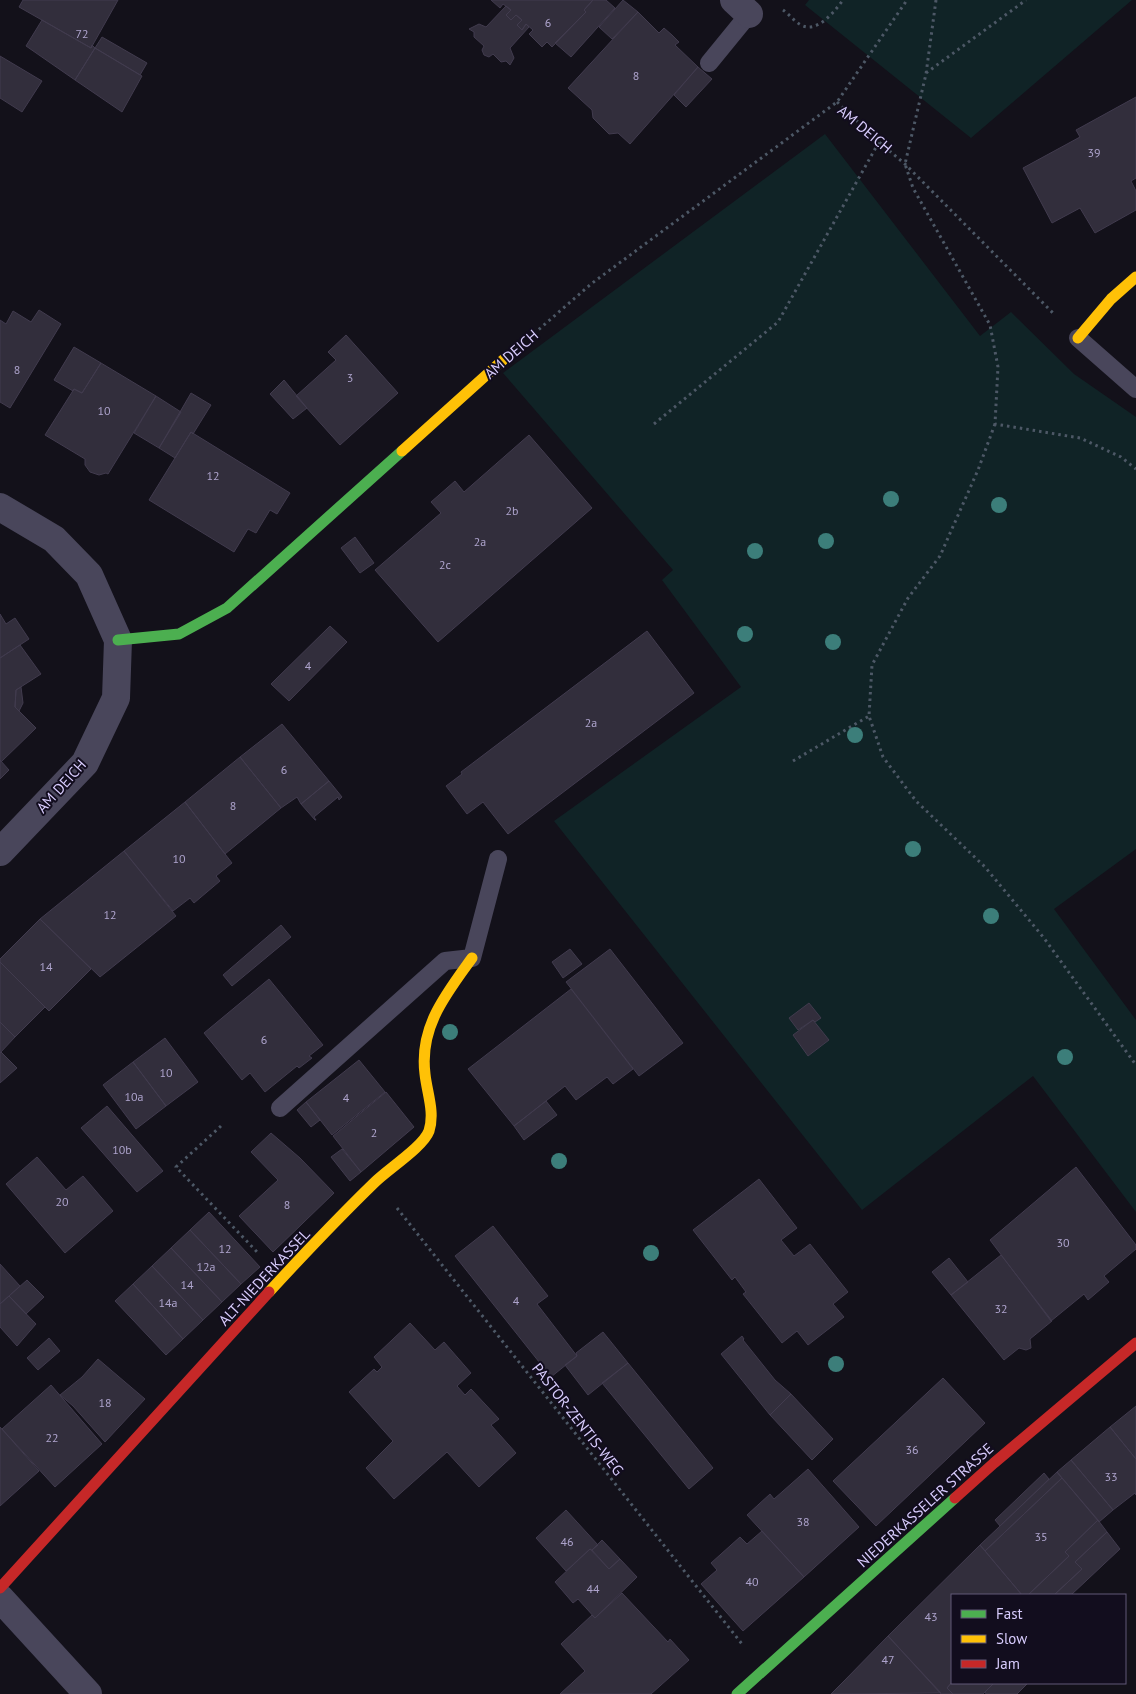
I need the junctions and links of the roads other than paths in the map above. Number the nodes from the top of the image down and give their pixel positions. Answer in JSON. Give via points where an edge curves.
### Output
{"nodes":[{"id":1,"x":741,"y":7,"type":"edge"},
{"id":2,"x":709,"y":63,"type":"dead end"},
{"id":3,"x":1136,"y":277,"type":"edge"},
{"id":4,"x":1078,"y":338,"type":"joint"},
{"id":5,"x":503,"y":360,"type":"road end"},
{"id":6,"x":1136,"y":389,"type":"edge"},
{"id":7,"x":0,"y":507,"type":"edge"},
{"id":8,"x":118,"y":640,"type":"junction"},
{"id":9,"x":0,"y":852,"type":"edge"},
{"id":10,"x":498,"y":859,"type":"dead end"},
{"id":11,"x":472,"y":958,"type":"junction"},
{"id":12,"x":280,"y":1108,"type":"dead end"},
{"id":13,"x":1136,"y":1343,"type":"edge"},
{"id":14,"x":0,"y":1588,"type":"edge"},
{"id":15,"x":0,"y":1598,"type":"edge"},
{"id":16,"x":88,"y":1694,"type":"edge"},
{"id":17,"x":737,"y":1694,"type":"edge"}],
"edges":[{"from":1,"to":2,"type":"lane"},
{"from":3,"to":4,"type":"street","via":[[1111,299]]},
{"from":4,"to":6,"type":"lane"},
{"from":5,"to":8,"type":"street","name":"AM DEICH","via":[[227,608],[179,634]]},
{"from":7,"to":8,"type":"street","via":[[54,539],[89,575]]},
{"from":8,"to":9,"type":"street","name":"AM DEICH","via":[[116,698],[85,763]]},
{"from":10,"to":11,"type":"lane"},
{"from":11,"to":12,"type":"lane","via":[[445,961]]},
{"from":11,"to":14,"type":"street","name":"ALT-NIEDERKASSEL","via":[[437,1008],[426,1037],[424,1066],[432,1119],[430,1133],[376,1181],[282,1278]]},
{"from":13,"to":17,"type":"street","name":"NIEDERKASSELER STRASSE","via":[[994,1463]]},
{"from":15,"to":16,"type":"street"}]}
